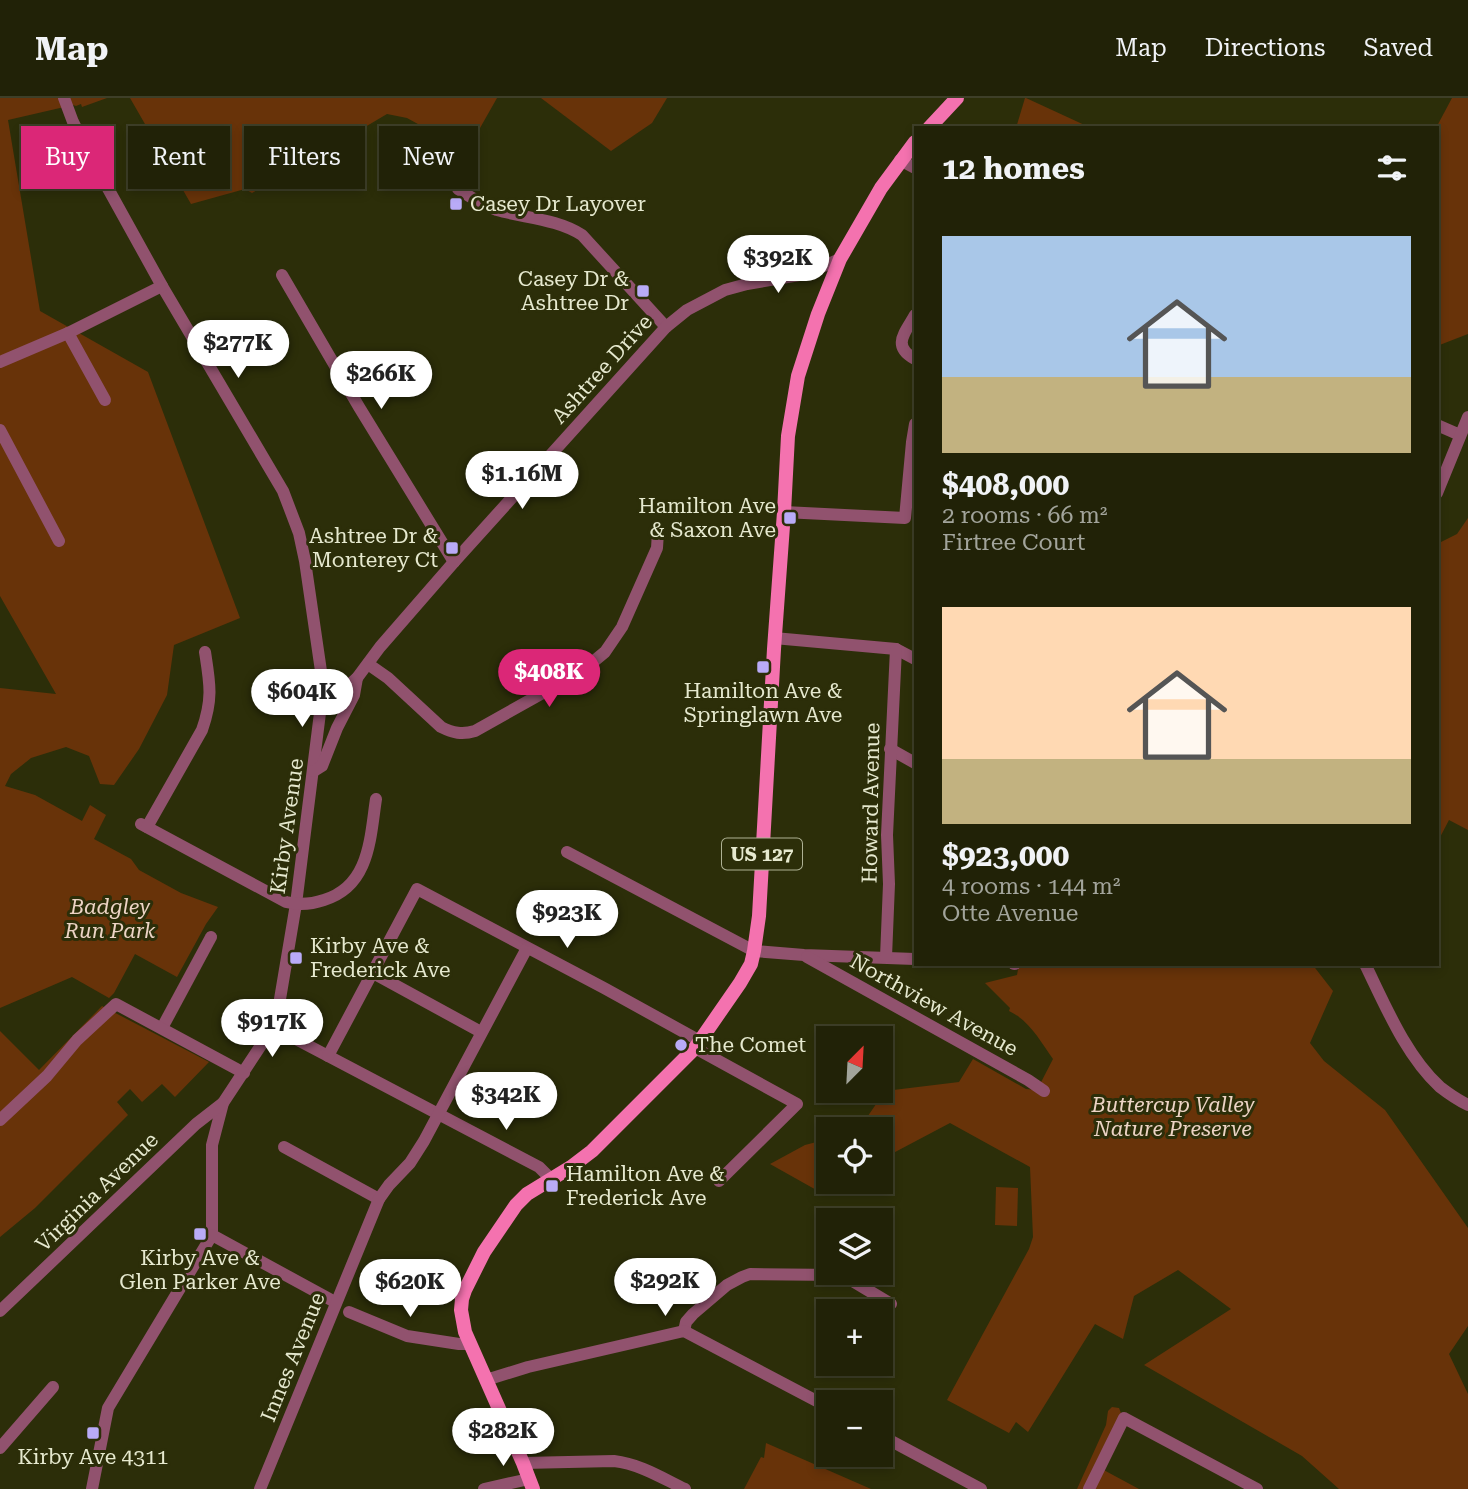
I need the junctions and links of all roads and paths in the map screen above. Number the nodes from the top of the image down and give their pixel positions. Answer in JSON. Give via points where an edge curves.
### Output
{"nodes":[{"id":1,"x":64,"y":98,"type":"edge"},
{"id":2,"x":957,"y":98,"type":"edge"},
{"id":3,"x":931,"y":126,"type":"edge"},
{"id":4,"x":914,"y":143,"type":"edge"},
{"id":5,"x":900,"y":160,"type":"junction"},
{"id":6,"x":914,"y":167,"type":"edge"},
{"id":7,"x":458,"y":189,"type":"dead end"},
{"id":8,"x":840,"y":259,"type":"junction"},
{"id":9,"x":805,"y":274,"type":"junction"},
{"id":10,"x":282,"y":275,"type":"dead end"},
{"id":11,"x":162,"y":286,"type":"junction"},
{"id":12,"x":829,"y":289,"type":"junction"},
{"id":13,"x":914,"y":317,"type":"edge"},
{"id":14,"x":666,"y":327,"type":"junction"},
{"id":15,"x":68,"y":333,"type":"junction"},
{"id":16,"x":914,"y":358,"type":"edge"},
{"id":17,"x":0,"y":362,"type":"edge"},
{"id":18,"x":105,"y":400,"type":"dead end"},
{"id":19,"x":1468,"y":417,"type":"edge"},
{"id":20,"x":1439,"y":426,"type":"edge"},
{"id":21,"x":0,"y":430,"type":"edge"},
{"id":22,"x":914,"y":430,"type":"edge"},
{"id":23,"x":1460,"y":435,"type":"junction"},
{"id":24,"x":1439,"y":488,"type":"edge"},
{"id":25,"x":784,"y":512,"type":"junction"},
{"id":26,"x":658,"y":532,"type":"dead end"},
{"id":27,"x":59,"y":541,"type":"dead end"},
{"id":28,"x":454,"y":562,"type":"junction"},
{"id":29,"x":774,"y":638,"type":"junction"},
{"id":30,"x":896,"y":649,"type":"junction"},
{"id":31,"x":205,"y":652,"type":"dead end"},
{"id":32,"x":914,"y":658,"type":"edge"},
{"id":33,"x":368,"y":664,"type":"junction"},
{"id":34,"x":357,"y":678,"type":"junction"},
{"id":35,"x":322,"y":688,"type":"junction"},
{"id":36,"x":890,"y":749,"type":"junction"},
{"id":37,"x":914,"y":762,"type":"edge"},
{"id":38,"x":314,"y":771,"type":"junction"},
{"id":39,"x":376,"y":799,"type":"dead end"},
{"id":40,"x":566,"y":852,"type":"dead end"},
{"id":41,"x":296,"y":904,"type":"junction"},
{"id":42,"x":211,"y":937,"type":"dead end"},
{"id":43,"x":527,"y":948,"type":"junction"},
{"id":44,"x":754,"y":951,"type":"junction"},
{"id":45,"x":804,"y":955,"type":"junction"},
{"id":46,"x":886,"y":957,"type":"junction"},
{"id":47,"x":914,"y":959,"type":"edge"},
{"id":48,"x":1366,"y":966,"type":"edge"},
{"id":49,"x":373,"y":973,"type":"junction"},
{"id":50,"x":273,"y":1027,"type":"junction"},
{"id":51,"x":162,"y":1028,"type":"junction"},
{"id":52,"x":481,"y":1032,"type":"junction"},
{"id":53,"x":698,"y":1044,"type":"junction"},
{"id":54,"x":328,"y":1056,"type":"junction"},
{"id":55,"x":244,"y":1073,"type":"junction"},
{"id":56,"x":1044,"y":1091,"type":"dead end"},
{"id":57,"x":223,"y":1103,"type":"junction"},
{"id":58,"x":1468,"y":1105,"type":"edge"},
{"id":59,"x":437,"y":1115,"type":"junction"},
{"id":60,"x":0,"y":1120,"type":"edge"},
{"id":61,"x":284,"y":1147,"type":"dead end"},
{"id":62,"x":551,"y":1180,"type":"junction"},
{"id":63,"x":719,"y":1181,"type":"dead end"},
{"id":64,"x":379,"y":1199,"type":"junction"},
{"id":65,"x":212,"y":1234,"type":"junction"},
{"id":66,"x":883,"y":1299,"type":"edge"},
{"id":67,"x":335,"y":1302,"type":"junction"},
{"id":68,"x":0,"y":1311,"type":"edge"},
{"id":69,"x":349,"y":1312,"type":"dead end"},
{"id":70,"x":684,"y":1331,"type":"junction"},
{"id":71,"x":470,"y":1344,"type":"junction"},
{"id":72,"x":486,"y":1380,"type":"junction"},
{"id":73,"x":53,"y":1387,"type":"dead end"},
{"id":74,"x":816,"y":1401,"type":"edge"},
{"id":75,"x":893,"y":1442,"type":"edge"},
{"id":76,"x":0,"y":1448,"type":"edge"},
{"id":77,"x":523,"y":1463,"type":"junction"},
{"id":78,"x":531,"y":1484,"type":"edge"},
{"id":79,"x":92,"y":1489,"type":"edge"},
{"id":80,"x":260,"y":1489,"type":"edge"},
{"id":81,"x":484,"y":1489,"type":"edge"},
{"id":82,"x":685,"y":1489,"type":"edge"},
{"id":83,"x":981,"y":1489,"type":"edge"},
{"id":84,"x":1089,"y":1489,"type":"edge"},
{"id":85,"x":1257,"y":1489,"type":"edge"}],
"edges":[{"from":1,"to":11,"type":"street","name":"Kirby Avenue","via":[[90,156]]},
{"from":2,"to":3,"type":"main road"},
{"from":4,"to":5,"type":"main road","number":"US 127"},
{"from":5,"to":6,"type":"street"},
{"from":5,"to":8,"type":"main road","number":"US 127"},
{"from":7,"to":14,"type":"street","via":[[488,206],[573,229]]},
{"from":8,"to":9,"type":"street","name":"Ashtree Drive"},
{"from":8,"to":12,"type":"main road","number":"US 127"},
{"from":9,"to":12,"type":"street"},
{"from":9,"to":14,"type":"street","name":"Ashtree Drive","via":[[725,290]]},
{"from":10,"to":28,"type":"street"},
{"from":11,"to":15,"type":"street"},
{"from":11,"to":35,"type":"street","name":"Kirby Avenue","via":[[278,481],[293,515],[305,561]]},
{"from":12,"to":25,"type":"main road","number":"US 127","via":[[798,376],[788,436]]},
{"from":13,"to":16,"type":"street","via":[[902,339],[902,349]]},
{"from":14,"to":28,"type":"street","name":"Ashtree Drive"},
{"from":15,"to":17,"type":"street"},
{"from":15,"to":18,"type":"street"},
{"from":19,"to":23,"type":"street"},
{"from":20,"to":23,"type":"street"},
{"from":21,"to":27,"type":"street"},
{"from":22,"to":25,"type":"street","via":[[905,518]]},
{"from":23,"to":24,"type":"street"},
{"from":25,"to":29,"type":"main road","number":"US 127"},
{"from":26,"to":33,"type":"street","via":[[657,548],[622,627],[605,652],[582,671],[475,731],[461,734],[442,727]]},
{"from":28,"to":33,"type":"street","name":"Ashtree Drive"},
{"from":29,"to":30,"type":"street"},
{"from":29,"to":44,"type":"main road","number":"US 127"},
{"from":30,"to":32,"type":"street"},
{"from":30,"to":36,"type":"street","name":"Howard Avenue"},
{"from":31,"to":41,"type":"street","via":[[210,691],[202,730],[144,825]]},
{"from":33,"to":34,"type":"street","name":"Ashtree Drive"},
{"from":34,"to":35,"type":"street","via":[[340,688]]},
{"from":34,"to":38,"type":"street","via":[[322,766]]},
{"from":35,"to":38,"type":"street","name":"Kirby Avenue"},
{"from":36,"to":37,"type":"street"},
{"from":36,"to":46,"type":"street","name":"Howard Avenue"},
{"from":38,"to":41,"type":"street","name":"Kirby Avenue"},
{"from":39,"to":41,"type":"street","via":[[369,848],[358,876],[334,897]]},
{"from":40,"to":44,"type":"street"},
{"from":41,"to":50,"type":"street","name":"Kirby Avenue"},
{"from":42,"to":51,"type":"street"},
{"from":43,"to":49,"type":"street","via":[[417,889]]},
{"from":43,"to":52,"type":"street","name":"Innes Avenue"},
{"from":43,"to":53,"type":"street"},
{"from":44,"to":45,"type":"street"},
{"from":44,"to":53,"type":"main road","number":"US 127","via":[[740,983]]},
{"from":45,"to":46,"type":"street"},
{"from":45,"to":56,"type":"street","name":"Northview Avenue"},
{"from":46,"to":47,"type":"street"},
{"from":48,"to":58,"type":"street","via":[[1418,1061],[1438,1085]]},
{"from":49,"to":52,"type":"street"},
{"from":49,"to":54,"type":"street"},
{"from":50,"to":54,"type":"street"},
{"from":50,"to":55,"type":"street","name":"Kirby Avenue"},
{"from":51,"to":55,"type":"street"},
{"from":51,"to":60,"type":"street","via":[[116,1004]]},
{"from":52,"to":59,"type":"street","name":"Innes Avenue"},
{"from":53,"to":62,"type":"main road","number":"US 127","via":[[592,1151]]},
{"from":53,"to":63,"type":"street","via":[[797,1104]]},
{"from":54,"to":59,"type":"street"},
{"from":55,"to":57,"type":"street","name":"Kirby Avenue"},
{"from":57,"to":65,"type":"street","name":"Kirby Avenue","via":[[212,1144]]},
{"from":57,"to":68,"type":"street","name":"Virginia Avenue"},
{"from":59,"to":62,"type":"street","via":[[539,1167]]},
{"from":59,"to":64,"type":"street","name":"Innes Avenue","via":[[410,1163]]},
{"from":61,"to":64,"type":"street"},
{"from":62,"to":71,"type":"main road","number":"US 127","via":[[516,1205],[471,1276],[461,1310]]},
{"from":64,"to":67,"type":"street","name":"Innes Avenue"},
{"from":65,"to":67,"type":"street"},
{"from":65,"to":79,"type":"street","via":[[108,1408]]},
{"from":66,"to":70,"type":"street","via":[[837,1275],[750,1274],[734,1280],[693,1314]]},
{"from":67,"to":80,"type":"street","name":"Innes Avenue"},
{"from":69,"to":71,"type":"street","via":[[407,1336]]},
{"from":70,"to":72,"type":"street"},
{"from":70,"to":74,"type":"street"},
{"from":71,"to":72,"type":"main road","number":"US 127"},
{"from":72,"to":77,"type":"main road","number":"US 127"},
{"from":73,"to":76,"type":"street"},
{"from":75,"to":83,"type":"street"},
{"from":77,"to":78,"type":"main road","number":"US 127"},
{"from":77,"to":82,"type":"street","via":[[625,1462]]},
{"from":78,"to":81,"type":"street"},
{"from":84,"to":85,"type":"street","via":[[1124,1418]]}]}
